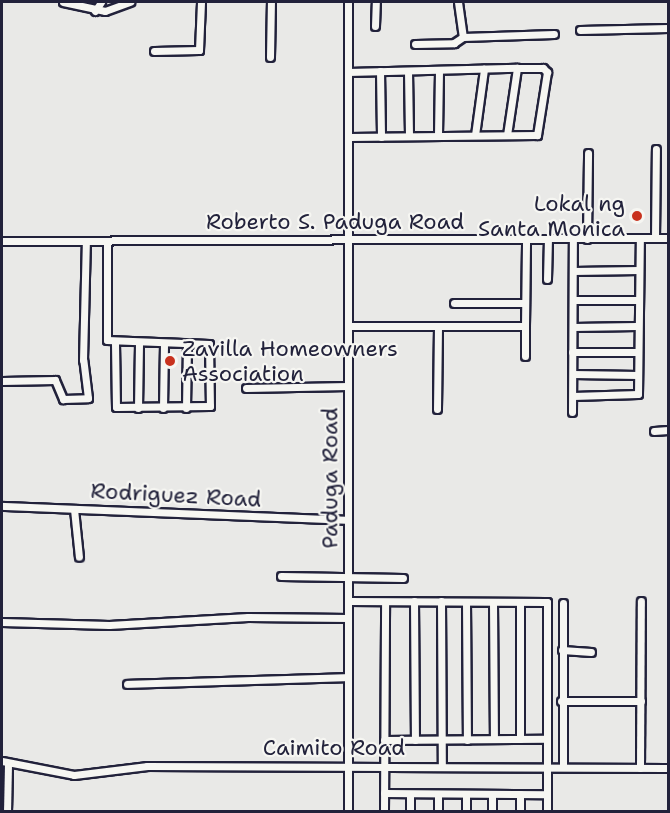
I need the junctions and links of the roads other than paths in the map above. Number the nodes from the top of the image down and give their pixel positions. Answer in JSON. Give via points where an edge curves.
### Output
{"nodes":[{"id":1,"x":63,"y":2,"type":"edge"},
{"id":2,"x":101,"y":2,"type":"edge"},
{"id":3,"x":130,"y":2,"type":"edge"},
{"id":4,"x":201,"y":2,"type":"edge"},
{"id":5,"x":271,"y":2,"type":"edge"},
{"id":6,"x":348,"y":2,"type":"edge"},
{"id":7,"x":376,"y":2,"type":"edge"},
{"id":8,"x":458,"y":2,"type":"edge"},
{"id":9,"x":95,"y":11,"type":"junction"},
{"id":10,"x":375,"y":26,"type":"dead end"},
{"id":11,"x":669,"y":28,"type":"edge"},
{"id":12,"x":580,"y":30,"type":"dead end"},
{"id":13,"x":554,"y":34,"type":"dead end"},
{"id":14,"x":463,"y":37,"type":"junction"},
{"id":15,"x":415,"y":44,"type":"dead end"},
{"id":16,"x":154,"y":51,"type":"dead end"},
{"id":17,"x":270,"y":57,"type":"dead end"},
{"id":18,"x":517,"y":68,"type":"junction"},
{"id":19,"x":484,"y":69,"type":"junction"},
{"id":20,"x":439,"y":70,"type":"junction"},
{"id":21,"x":380,"y":71,"type":"junction"},
{"id":22,"x":408,"y":71,"type":"junction"},
{"id":23,"x":348,"y":72,"type":"junction"},
{"id":24,"x":409,"y":135,"type":"junction"},
{"id":25,"x":438,"y":135,"type":"junction"},
{"id":26,"x":475,"y":135,"type":"junction"},
{"id":27,"x":507,"y":135,"type":"junction"},
{"id":28,"x":348,"y":137,"type":"junction"},
{"id":29,"x":381,"y":137,"type":"junction"},
{"id":30,"x":656,"y":149,"type":"dead end"},
{"id":31,"x":588,"y":153,"type":"dead end"},
{"id":32,"x":640,"y":238,"type":"junction"},
{"id":33,"x":655,"y":238,"type":"junction"},
{"id":34,"x":669,"y":238,"type":"edge"},
{"id":35,"x":526,"y":239,"type":"junction"},
{"id":36,"x":548,"y":239,"type":"junction"},
{"id":37,"x":573,"y":239,"type":"junction"},
{"id":38,"x":586,"y":239,"type":"junction"},
{"id":39,"x":350,"y":240,"type":"junction"},
{"id":40,"x":2,"y":241,"type":"edge"},
{"id":41,"x":86,"y":241,"type":"junction"},
{"id":42,"x":107,"y":241,"type":"junction"},
{"id":43,"x":639,"y":270,"type":"junction"},
{"id":44,"x":573,"y":271,"type":"junction"},
{"id":45,"x":547,"y":279,"type":"dead end"},
{"id":46,"x":573,"y":300,"type":"junction"},
{"id":47,"x":637,"y":300,"type":"junction"},
{"id":48,"x":454,"y":303,"type":"dead end"},
{"id":49,"x":525,"y":303,"type":"junction"},
{"id":50,"x":349,"y":326,"type":"junction"},
{"id":51,"x":637,"y":326,"type":"junction"},
{"id":52,"x":438,"y":327,"type":"junction"},
{"id":53,"x":525,"y":327,"type":"junction"},
{"id":54,"x":573,"y":327,"type":"junction"},
{"id":55,"x":115,"y":343,"type":"junction"},
{"id":56,"x":140,"y":343,"type":"junction"},
{"id":57,"x":164,"y":343,"type":"junction"},
{"id":58,"x":188,"y":343,"type":"junction"},
{"id":59,"x":572,"y":352,"type":"junction"},
{"id":60,"x":637,"y":352,"type":"junction"},
{"id":61,"x":525,"y":356,"type":"dead end"},
{"id":62,"x":573,"y":374,"type":"junction"},
{"id":63,"x":638,"y":375,"type":"junction"},
{"id":64,"x":2,"y":381,"type":"edge"},
{"id":65,"x":348,"y":386,"type":"junction"},
{"id":66,"x":246,"y":388,"type":"dead end"},
{"id":67,"x":573,"y":396,"type":"junction"},
{"id":68,"x":138,"y":408,"type":"junction"},
{"id":69,"x":163,"y":408,"type":"junction"},
{"id":70,"x":186,"y":408,"type":"junction"},
{"id":71,"x":437,"y":409,"type":"dead end"},
{"id":72,"x":572,"y":412,"type":"dead end"},
{"id":73,"x":669,"y":430,"type":"edge"},
{"id":74,"x":654,"y":431,"type":"dead end"},
{"id":75,"x":2,"y":506,"type":"edge"},
{"id":76,"x":74,"y":509,"type":"junction"},
{"id":77,"x":348,"y":520,"type":"junction"},
{"id":78,"x":79,"y":557,"type":"dead end"},
{"id":79,"x":348,"y":574,"type":"junction"},
{"id":80,"x":281,"y":576,"type":"dead end"},
{"id":81,"x":403,"y":578,"type":"dead end"},
{"id":82,"x":414,"y":601,"type":"junction"},
{"id":83,"x":441,"y":601,"type":"junction"},
{"id":84,"x":641,"y":601,"type":"dead end"},
{"id":85,"x":348,"y":602,"type":"junction"},
{"id":86,"x":385,"y":602,"type":"junction"},
{"id":87,"x":466,"y":602,"type":"junction"},
{"id":88,"x":493,"y":602,"type":"junction"},
{"id":89,"x":520,"y":602,"type":"junction"},
{"id":90,"x":563,"y":603,"type":"dead end"},
{"id":91,"x":547,"y":616,"type":"junction"},
{"id":92,"x":348,"y":618,"type":"junction"},
{"id":93,"x":2,"y":621,"type":"edge"},
{"id":94,"x":563,"y":621,"type":"junction"},
{"id":95,"x":562,"y":650,"type":"junction"},
{"id":96,"x":591,"y":652,"type":"dead end"},
{"id":97,"x":348,"y":677,"type":"junction"},
{"id":98,"x":127,"y":684,"type":"dead end"},
{"id":99,"x":561,"y":701,"type":"junction"},
{"id":100,"x":640,"y":701,"type":"junction"},
{"id":101,"x":494,"y":739,"type":"junction"},
{"id":102,"x":520,"y":739,"type":"junction"},
{"id":103,"x":547,"y":739,"type":"junction"},
{"id":104,"x":384,"y":740,"type":"junction"},
{"id":105,"x":415,"y":740,"type":"junction"},
{"id":106,"x":441,"y":740,"type":"junction"},
{"id":107,"x":467,"y":740,"type":"junction"},
{"id":108,"x":5,"y":762,"type":"edge"},
{"id":109,"x":349,"y":766,"type":"junction"},
{"id":110,"x":384,"y":766,"type":"junction"},
{"id":111,"x":442,"y":767,"type":"junction"},
{"id":112,"x":548,"y":767,"type":"junction"},
{"id":113,"x":562,"y":767,"type":"junction"},
{"id":114,"x":640,"y":768,"type":"junction"},
{"id":115,"x":669,"y":768,"type":"edge"},
{"id":116,"x":384,"y":793,"type":"junction"},
{"id":117,"x":410,"y":794,"type":"junction"},
{"id":118,"x":438,"y":794,"type":"junction"},
{"id":119,"x":466,"y":794,"type":"junction"},
{"id":120,"x":492,"y":794,"type":"junction"},
{"id":121,"x":520,"y":794,"type":"junction"},
{"id":122,"x":547,"y":794,"type":"junction"},
{"id":123,"x":7,"y":812,"type":"edge"},
{"id":124,"x":348,"y":812,"type":"edge"},
{"id":125,"x":384,"y":812,"type":"edge"},
{"id":126,"x":410,"y":812,"type":"edge"},
{"id":127,"x":438,"y":812,"type":"edge"},
{"id":128,"x":466,"y":812,"type":"edge"},
{"id":129,"x":492,"y":812,"type":"edge"},
{"id":130,"x":520,"y":812,"type":"edge"},
{"id":131,"x":547,"y":812,"type":"edge"}],
"edges":[{"from":1,"to":9,"type":"street"},
{"from":2,"to":9,"type":"street"},
{"from":3,"to":9,"type":"street"},
{"from":4,"to":16,"type":"street","via":[[199,50]]},
{"from":5,"to":17,"type":"street"},
{"from":6,"to":23,"type":"street","name":"Paduga Road"},
{"from":7,"to":10,"type":"street"},
{"from":8,"to":14,"type":"street"},
{"from":11,"to":12,"type":"street"},
{"from":13,"to":14,"type":"street"},
{"from":14,"to":15,"type":"street","via":[[454,43]]},
{"from":18,"to":19,"type":"street"},
{"from":18,"to":27,"type":"street"},
{"from":18,"to":27,"type":"street","via":[[547,70],[539,133]]},
{"from":19,"to":20,"type":"street"},
{"from":19,"to":26,"type":"street"},
{"from":20,"to":22,"type":"street"},
{"from":20,"to":25,"type":"street"},
{"from":21,"to":22,"type":"street"},
{"from":21,"to":23,"type":"street"},
{"from":21,"to":29,"type":"street"},
{"from":22,"to":24,"type":"street"},
{"from":23,"to":28,"type":"street","name":"Paduga Road"},
{"from":24,"to":25,"type":"street"},
{"from":24,"to":29,"type":"street"},
{"from":25,"to":26,"type":"street"},
{"from":26,"to":27,"type":"street"},
{"from":28,"to":29,"type":"street"},
{"from":28,"to":39,"type":"street","name":"Paduga Road"},
{"from":30,"to":33,"type":"street"},
{"from":31,"to":38,"type":"street"},
{"from":32,"to":33,"type":"street","name":"Roberto S. Paduga Road"},
{"from":32,"to":38,"type":"street","name":"Roberto S. Paduga Road"},
{"from":32,"to":43,"type":"street"},
{"from":33,"to":34,"type":"street","name":"Roberto S. Paduga Road"},
{"from":35,"to":36,"type":"street","name":"Roberto S. Paduga Road"},
{"from":35,"to":39,"type":"street","name":"Roberto S. Paduga Road"},
{"from":35,"to":49,"type":"street"},
{"from":36,"to":37,"type":"street","name":"Roberto S. Paduga Road"},
{"from":36,"to":45,"type":"street"},
{"from":37,"to":38,"type":"street","name":"Roberto S. Paduga Road"},
{"from":37,"to":44,"type":"street"},
{"from":39,"to":42,"type":"street","name":"Roberto S. Paduga Road"},
{"from":39,"to":50,"type":"street","name":"Paduga Road"},
{"from":40,"to":41,"type":"street","name":"Roberto S. Paduga Road"},
{"from":41,"to":42,"type":"street","name":"Roberto S. Paduga Road"},
{"from":41,"to":64,"type":"street","via":[[83,360],[88,398],[63,399],[56,380]]},
{"from":42,"to":55,"type":"street","via":[[106,337]]},
{"from":43,"to":44,"type":"street"},
{"from":43,"to":47,"type":"street"},
{"from":44,"to":46,"type":"street"},
{"from":46,"to":47,"type":"street"},
{"from":46,"to":54,"type":"street"},
{"from":47,"to":51,"type":"street"},
{"from":48,"to":49,"type":"street"},
{"from":49,"to":53,"type":"street"},
{"from":50,"to":52,"type":"street"},
{"from":50,"to":65,"type":"street","name":"Paduga Road"},
{"from":51,"to":54,"type":"street"},
{"from":51,"to":60,"type":"street"},
{"from":52,"to":53,"type":"street"},
{"from":52,"to":71,"type":"street"},
{"from":53,"to":61,"type":"street"},
{"from":54,"to":59,"type":"street"},
{"from":55,"to":56,"type":"street"},
{"from":55,"to":68,"type":"street","via":[[116,406]]},
{"from":56,"to":57,"type":"street"},
{"from":56,"to":68,"type":"street"},
{"from":57,"to":58,"type":"street"},
{"from":57,"to":69,"type":"street"},
{"from":58,"to":70,"type":"street"},
{"from":58,"to":70,"type":"street","via":[[211,345],[211,404]]},
{"from":59,"to":60,"type":"street"},
{"from":59,"to":62,"type":"street"},
{"from":60,"to":63,"type":"street"},
{"from":62,"to":63,"type":"street"},
{"from":62,"to":67,"type":"street"},
{"from":63,"to":67,"type":"street","via":[[636,396]]},
{"from":65,"to":66,"type":"street"},
{"from":65,"to":77,"type":"street","name":"Paduga Road"},
{"from":67,"to":72,"type":"street"},
{"from":68,"to":69,"type":"street"},
{"from":69,"to":70,"type":"street"},
{"from":73,"to":74,"type":"street"},
{"from":75,"to":76,"type":"street","name":"Rodriguez Road"},
{"from":76,"to":77,"type":"street","name":"Rodriguez Road"},
{"from":76,"to":78,"type":"street"},
{"from":77,"to":79,"type":"street","name":"Paduga Road"},
{"from":79,"to":80,"type":"street"},
{"from":79,"to":81,"type":"street"},
{"from":79,"to":85,"type":"street","name":"Paduga Road"},
{"from":82,"to":83,"type":"street"},
{"from":82,"to":86,"type":"street"},
{"from":82,"to":105,"type":"street"},
{"from":83,"to":87,"type":"street"},
{"from":83,"to":106,"type":"street"},
{"from":84,"to":100,"type":"street"},
{"from":85,"to":86,"type":"street"},
{"from":85,"to":92,"type":"street","name":"Paduga Road"},
{"from":86,"to":104,"type":"street"},
{"from":87,"to":88,"type":"street"},
{"from":87,"to":107,"type":"street"},
{"from":88,"to":89,"type":"street"},
{"from":88,"to":101,"type":"street"},
{"from":89,"to":91,"type":"street","via":[[547,602]]},
{"from":89,"to":102,"type":"street"},
{"from":90,"to":94,"type":"street"},
{"from":91,"to":94,"type":"street"},
{"from":91,"to":103,"type":"street"},
{"from":92,"to":93,"type":"street","via":[[248,617],[108,625]]},
{"from":92,"to":97,"type":"street","name":"Paduga Road"},
{"from":94,"to":95,"type":"street"},
{"from":95,"to":96,"type":"street"},
{"from":95,"to":99,"type":"street"},
{"from":97,"to":98,"type":"street"},
{"from":97,"to":109,"type":"street","name":"Paduga Road"},
{"from":99,"to":100,"type":"street"},
{"from":99,"to":113,"type":"street"},
{"from":100,"to":114,"type":"street"},
{"from":101,"to":102,"type":"street"},
{"from":101,"to":107,"type":"street"},
{"from":102,"to":103,"type":"street"},
{"from":103,"to":112,"type":"street"},
{"from":104,"to":105,"type":"street"},
{"from":104,"to":110,"type":"street"},
{"from":105,"to":106,"type":"street"},
{"from":106,"to":107,"type":"street"},
{"from":106,"to":111,"type":"street"},
{"from":108,"to":109,"type":"street","name":"Caimito Road","via":[[74,775],[142,766]]},
{"from":108,"to":123,"type":"street"},
{"from":109,"to":110,"type":"street","name":"Caimito Road"},
{"from":109,"to":124,"type":"street","name":"Paduga Road"},
{"from":110,"to":111,"type":"street","name":"Caimito Road"},
{"from":110,"to":116,"type":"street"},
{"from":111,"to":112,"type":"street","name":"Caimito Road"},
{"from":112,"to":113,"type":"street","name":"Caimito Road"},
{"from":112,"to":122,"type":"street"},
{"from":113,"to":114,"type":"street","name":"Caimito Road"},
{"from":114,"to":115,"type":"street","name":"Caimito Road"},
{"from":116,"to":117,"type":"street"},
{"from":116,"to":125,"type":"street"},
{"from":117,"to":118,"type":"street"},
{"from":117,"to":126,"type":"street"},
{"from":118,"to":119,"type":"street"},
{"from":118,"to":127,"type":"street"},
{"from":119,"to":120,"type":"street"},
{"from":119,"to":128,"type":"street"},
{"from":120,"to":121,"type":"street"},
{"from":120,"to":129,"type":"street"},
{"from":121,"to":122,"type":"street"},
{"from":121,"to":130,"type":"street"},
{"from":122,"to":131,"type":"street"}]}
